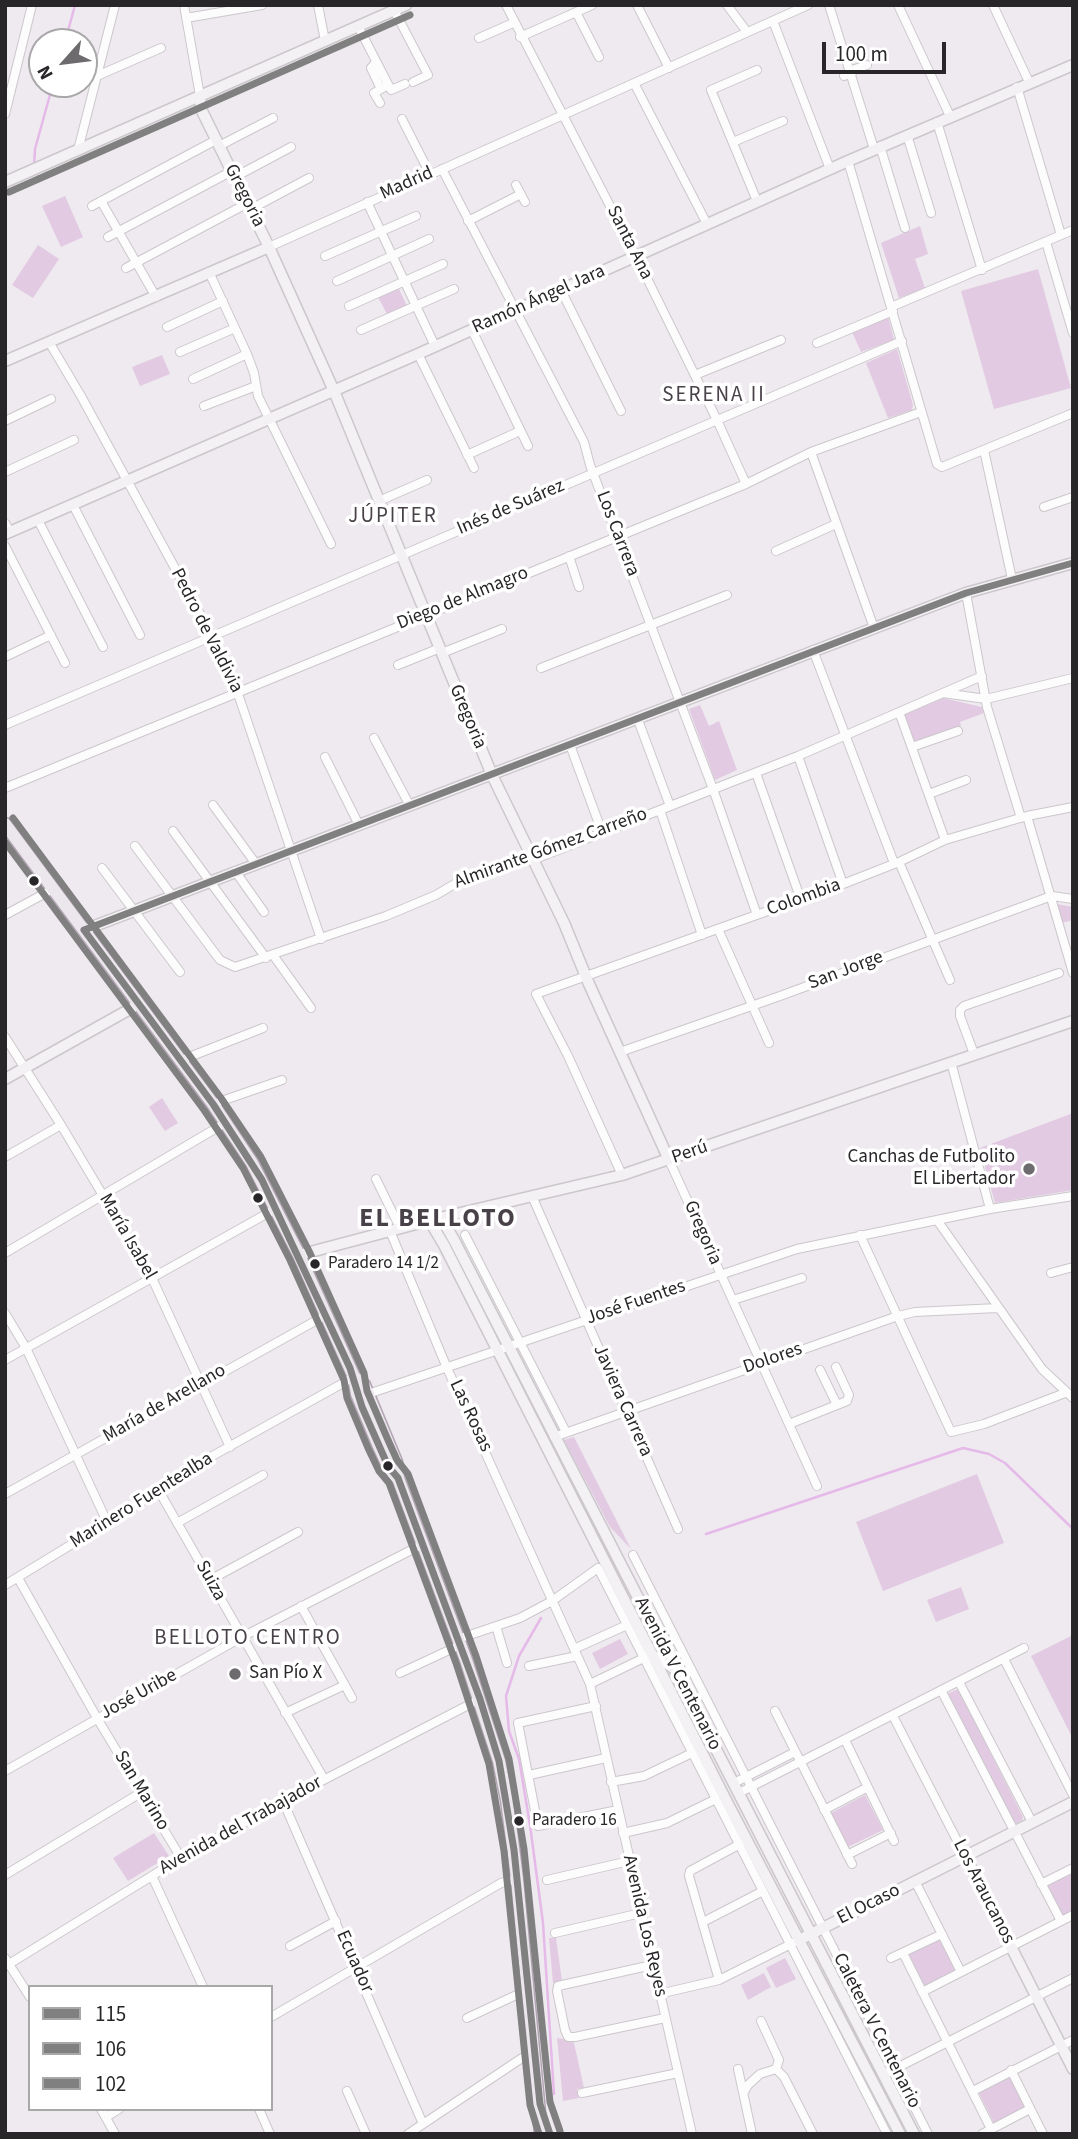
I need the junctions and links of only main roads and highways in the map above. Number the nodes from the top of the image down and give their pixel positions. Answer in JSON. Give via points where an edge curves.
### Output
{"nodes":[{"id":1,"x":5,"y":824,"type":"edge"},
{"id":2,"x":355,"y":1382,"type":"junction"},
{"id":3,"x":398,"y":1478,"type":"junction"},
{"id":4,"x":540,"y":2104,"type":"junction"},
{"id":5,"x":541,"y":2134,"type":"edge"},
{"id":6,"x":550,"y":2134,"type":"edge"}],
"edges":[{"from":1,"to":2,"type":"main road","via":[[252,1163]]},
{"from":2,"to":3,"type":"main road","via":[[388,1466]]},
{"from":2,"to":3,"type":"main road","via":[[364,1385],[396,1462]]},
{"from":3,"to":4,"type":"main road","via":[[499,1761],[517,1879]]},
{"from":4,"to":5,"type":"main road"},
{"from":4,"to":6,"type":"main road"}]}
